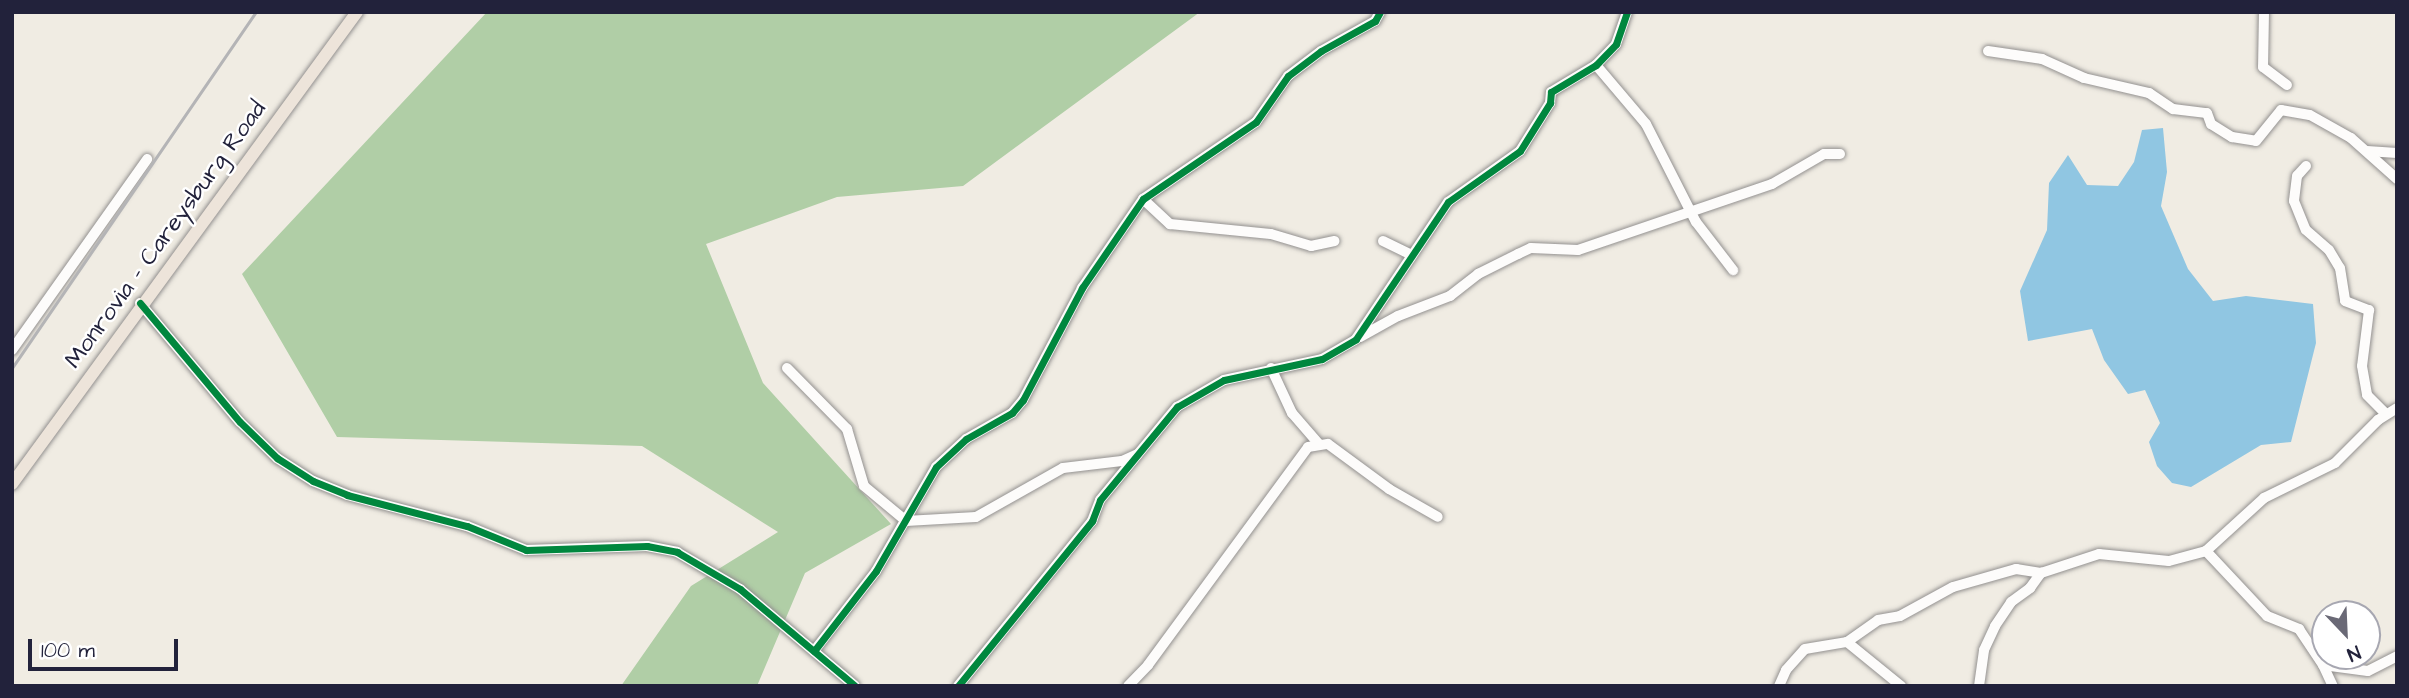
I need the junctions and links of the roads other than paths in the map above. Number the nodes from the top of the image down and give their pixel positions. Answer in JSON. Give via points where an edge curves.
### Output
{"nodes":[{"id":1,"x":357,"y":12,"type":"edge"},
{"id":2,"x":1380,"y":12,"type":"edge"},
{"id":3,"x":1627,"y":12,"type":"edge"},
{"id":4,"x":2264,"y":12,"type":"edge"},
{"id":5,"x":1988,"y":51,"type":"dead end"},
{"id":6,"x":1596,"y":65,"type":"junction"},
{"id":7,"x":2287,"y":85,"type":"dead end"},
{"id":8,"x":2367,"y":150,"type":"junction"},
{"id":9,"x":2397,"y":153,"type":"edge"},
{"id":10,"x":1840,"y":154,"type":"dead end"},
{"id":11,"x":147,"y":159,"type":"dead end"},
{"id":12,"x":2306,"y":166,"type":"dead end"},
{"id":13,"x":2397,"y":179,"type":"edge"},
{"id":14,"x":1143,"y":199,"type":"junction"},
{"id":15,"x":1694,"y":212,"type":"junction"},
{"id":16,"x":1334,"y":241,"type":"dead end"},
{"id":17,"x":1383,"y":241,"type":"dead end"},
{"id":18,"x":1412,"y":255,"type":"junction"},
{"id":19,"x":1733,"y":270,"type":"dead end"},
{"id":20,"x":140,"y":303,"type":"junction"},
{"id":21,"x":1356,"y":339,"type":"junction"},
{"id":22,"x":12,"y":350,"type":"edge"},
{"id":23,"x":787,"y":368,"type":"dead end"},
{"id":24,"x":1271,"y":368,"type":"junction"},
{"id":25,"x":2397,"y":408,"type":"edge"},
{"id":26,"x":2380,"y":414,"type":"junction"},
{"id":27,"x":1318,"y":443,"type":"junction"},
{"id":28,"x":1126,"y":463,"type":"junction"},
{"id":29,"x":12,"y":484,"type":"edge"},
{"id":30,"x":1438,"y":517,"type":"dead end"},
{"id":31,"x":906,"y":521,"type":"junction"},
{"id":32,"x":2206,"y":551,"type":"junction"},
{"id":33,"x":2041,"y":573,"type":"junction"},
{"id":34,"x":1847,"y":642,"type":"junction"},
{"id":35,"x":2311,"y":647,"type":"edge"},
{"id":36,"x":814,"y":651,"type":"junction"},
{"id":37,"x":2397,"y":656,"type":"edge"},
{"id":38,"x":2381,"y":664,"type":"edge"},
{"id":39,"x":2325,"y":670,"type":"edge"},
{"id":40,"x":855,"y":686,"type":"edge"},
{"id":41,"x":958,"y":686,"type":"edge"},
{"id":42,"x":1128,"y":686,"type":"edge"},
{"id":43,"x":1779,"y":686,"type":"edge"},
{"id":44,"x":1901,"y":686,"type":"edge"},
{"id":45,"x":1979,"y":686,"type":"edge"},
{"id":46,"x":2333,"y":686,"type":"edge"}],
"edges":[{"from":1,"to":20,"type":"main road","name":"Monrovia - Careysburg Road"},
{"from":2,"to":14,"type":"street","via":[[1375,21],[1288,76],[1256,122],[1189,163]]},
{"from":3,"to":6,"type":"street","via":[[1616,44]]},
{"from":4,"to":7,"type":"street","via":[[2263,67]]},
{"from":5,"to":8,"type":"street","via":[[2042,59],[2084,78],[2149,93],[2173,109],[2207,113],[2211,124],[2232,137],[2256,141],[2269,120],[2281,110],[2293,110],[2310,115]]},
{"from":6,"to":15,"type":"street","via":[[1646,124]]},
{"from":6,"to":18,"type":"street","via":[[1551,92],[1550,103],[1520,152],[1448,202]]},
{"from":8,"to":9,"type":"street"},
{"from":8,"to":13,"type":"street"},
{"from":10,"to":15,"type":"street","via":[[1824,154],[1784,179]]},
{"from":11,"to":22,"type":"street"},
{"from":12,"to":26,"type":"street","via":[[2297,176],[2294,201],[2306,230],[2329,250],[2340,268],[2346,301],[2369,310],[2362,366],[2367,395]]},
{"from":14,"to":16,"type":"street","via":[[1170,224],[1271,234],[1311,246]]},
{"from":14,"to":31,"type":"street","via":[[1082,288],[1023,400],[1012,413],[966,439],[936,467]]},
{"from":15,"to":19,"type":"street","via":[[1696,222]]},
{"from":15,"to":21,"type":"street","via":[[1578,250],[1531,248],[1478,274],[1450,296]]},
{"from":17,"to":18,"type":"street"},
{"from":18,"to":21,"type":"street"},
{"from":20,"to":29,"type":"main road","name":"Monrovia - Careysburg Road"},
{"from":20,"to":36,"type":"street","via":[[240,422],[277,458],[313,481],[347,495],[467,526],[526,550],[647,546],[677,552],[740,589]]},
{"from":21,"to":24,"type":"street","via":[[1322,359]]},
{"from":23,"to":31,"type":"street","via":[[847,429],[864,485]]},
{"from":24,"to":27,"type":"street","via":[[1292,413]]},
{"from":24,"to":28,"type":"street","via":[[1199,391]]},
{"from":25,"to":26,"type":"street"},
{"from":26,"to":32,"type":"street","via":[[2335,463],[2264,498]]},
{"from":27,"to":30,"type":"street","via":[[1328,444],[1389,489]]},
{"from":27,"to":42,"type":"street","via":[[1308,447],[1273,490]]},
{"from":28,"to":31,"type":"street","via":[[1063,468],[976,517]]},
{"from":28,"to":41,"type":"street","via":[[1100,500],[1092,521]]},
{"from":31,"to":36,"type":"street","via":[[876,571]]},
{"from":32,"to":33,"type":"street","via":[[2169,561],[2098,554]]},
{"from":32,"to":35,"type":"street","via":[[2267,616],[2299,629]]},
{"from":33,"to":34,"type":"street","via":[[2016,569],[1953,587],[1900,616],[1878,620]]},
{"from":33,"to":45,"type":"street","via":[[2011,602],[1995,626],[1984,650]]},
{"from":34,"to":43,"type":"street","via":[[1805,649],[1792,661]]},
{"from":34,"to":44,"type":"street"},
{"from":36,"to":40,"type":"street"},
{"from":37,"to":38,"type":"street"},
{"from":39,"to":46,"type":"street"}]}
